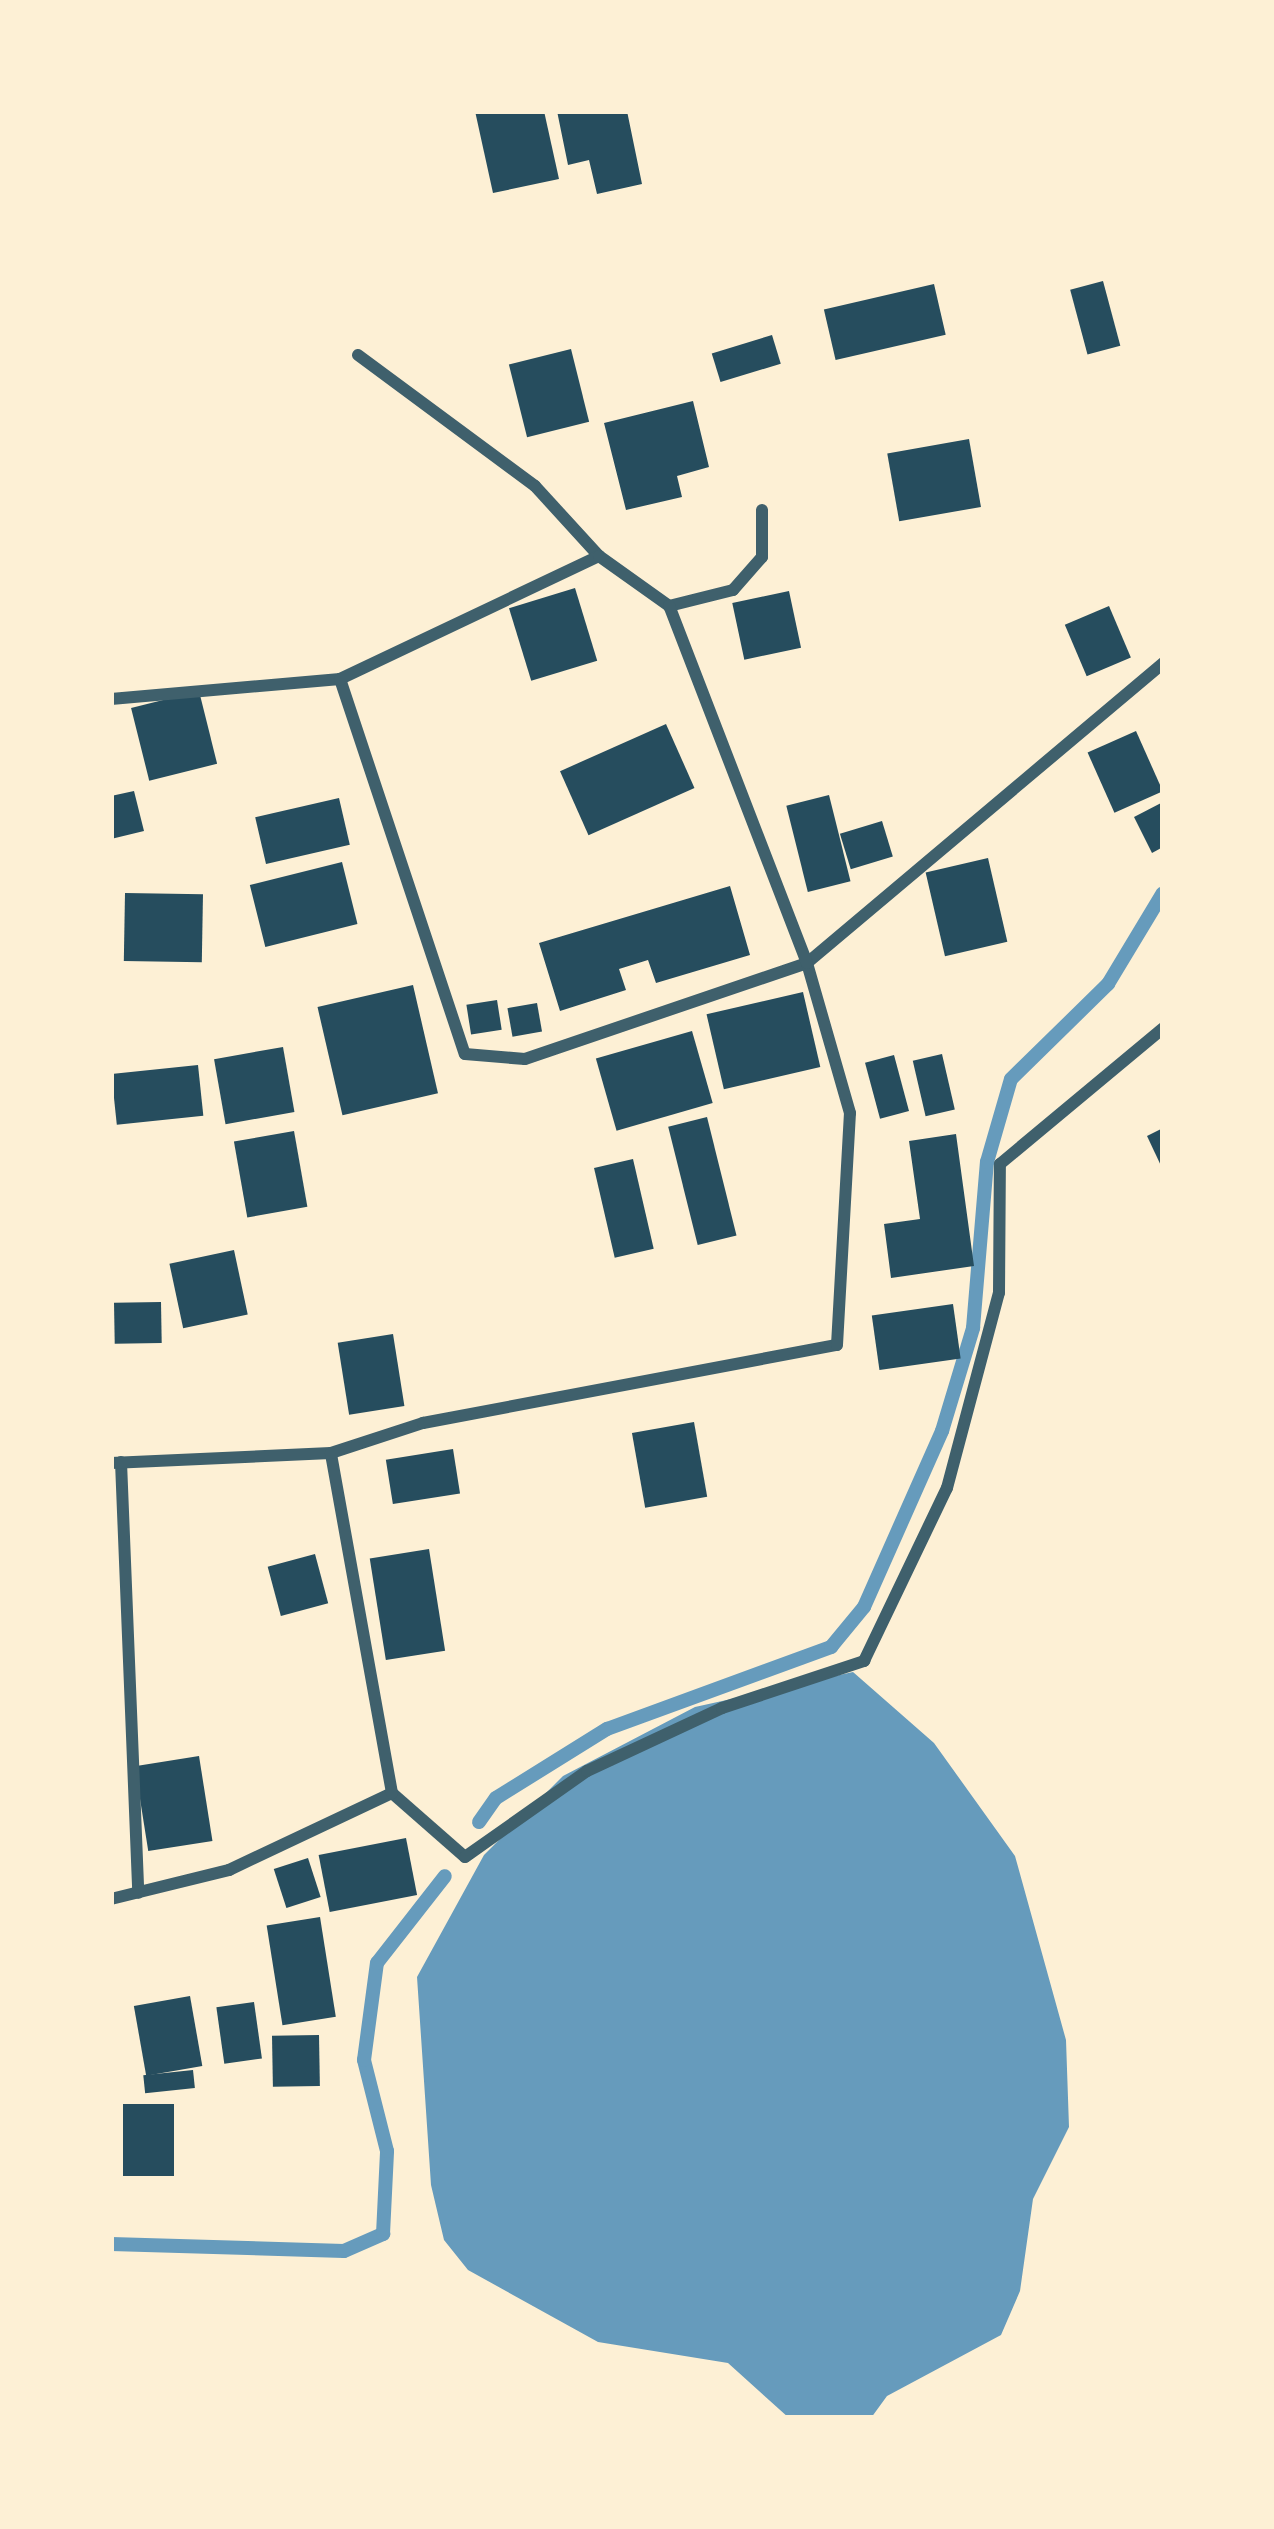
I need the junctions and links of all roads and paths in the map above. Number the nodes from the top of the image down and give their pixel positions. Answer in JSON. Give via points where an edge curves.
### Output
{"nodes":[{"id":1,"x":358,"y":355,"type":"dead end"},
{"id":2,"x":762,"y":510,"type":"dead end"},
{"id":3,"x":599,"y":556,"type":"junction"},
{"id":4,"x":669,"y":606,"type":"junction"},
{"id":5,"x":1163,"y":663,"type":"edge"},
{"id":6,"x":340,"y":679,"type":"junction"},
{"id":7,"x":111,"y":699,"type":"edge"},
{"id":8,"x":806,"y":963,"type":"junction"},
{"id":9,"x":1163,"y":1028,"type":"edge"},
{"id":10,"x":331,"y":1453,"type":"junction"},
{"id":11,"x":116,"y":1463,"type":"edge"},
{"id":12,"x":392,"y":1793,"type":"junction"},
{"id":13,"x":138,"y":1893,"type":"junction"},
{"id":14,"x":111,"y":1899,"type":"edge"}],
"edges":[{"from":1,"to":3,"type":"street","via":[[536,486]]},
{"from":2,"to":4,"type":"street","via":[[762,557],[733,590]]},
{"from":3,"to":4,"type":"street"},
{"from":3,"to":6,"type":"street"},
{"from":4,"to":8,"type":"street"},
{"from":5,"to":8,"type":"street"},
{"from":6,"to":7,"type":"street"},
{"from":6,"to":8,"type":"street","via":[[465,1054],[525,1059]]},
{"from":8,"to":10,"type":"street","via":[[850,1113],[837,1345],[423,1424]]},
{"from":9,"to":12,"type":"street","via":[[1000,1164],[999,1293],[947,1488],[865,1660],[722,1708],[587,1771],[465,1857]]},
{"from":10,"to":11,"type":"street"},
{"from":10,"to":12,"type":"street"},
{"from":11,"to":13,"type":"street"},
{"from":12,"to":13,"type":"street","via":[[229,1870]]},
{"from":13,"to":14,"type":"street"}]}
